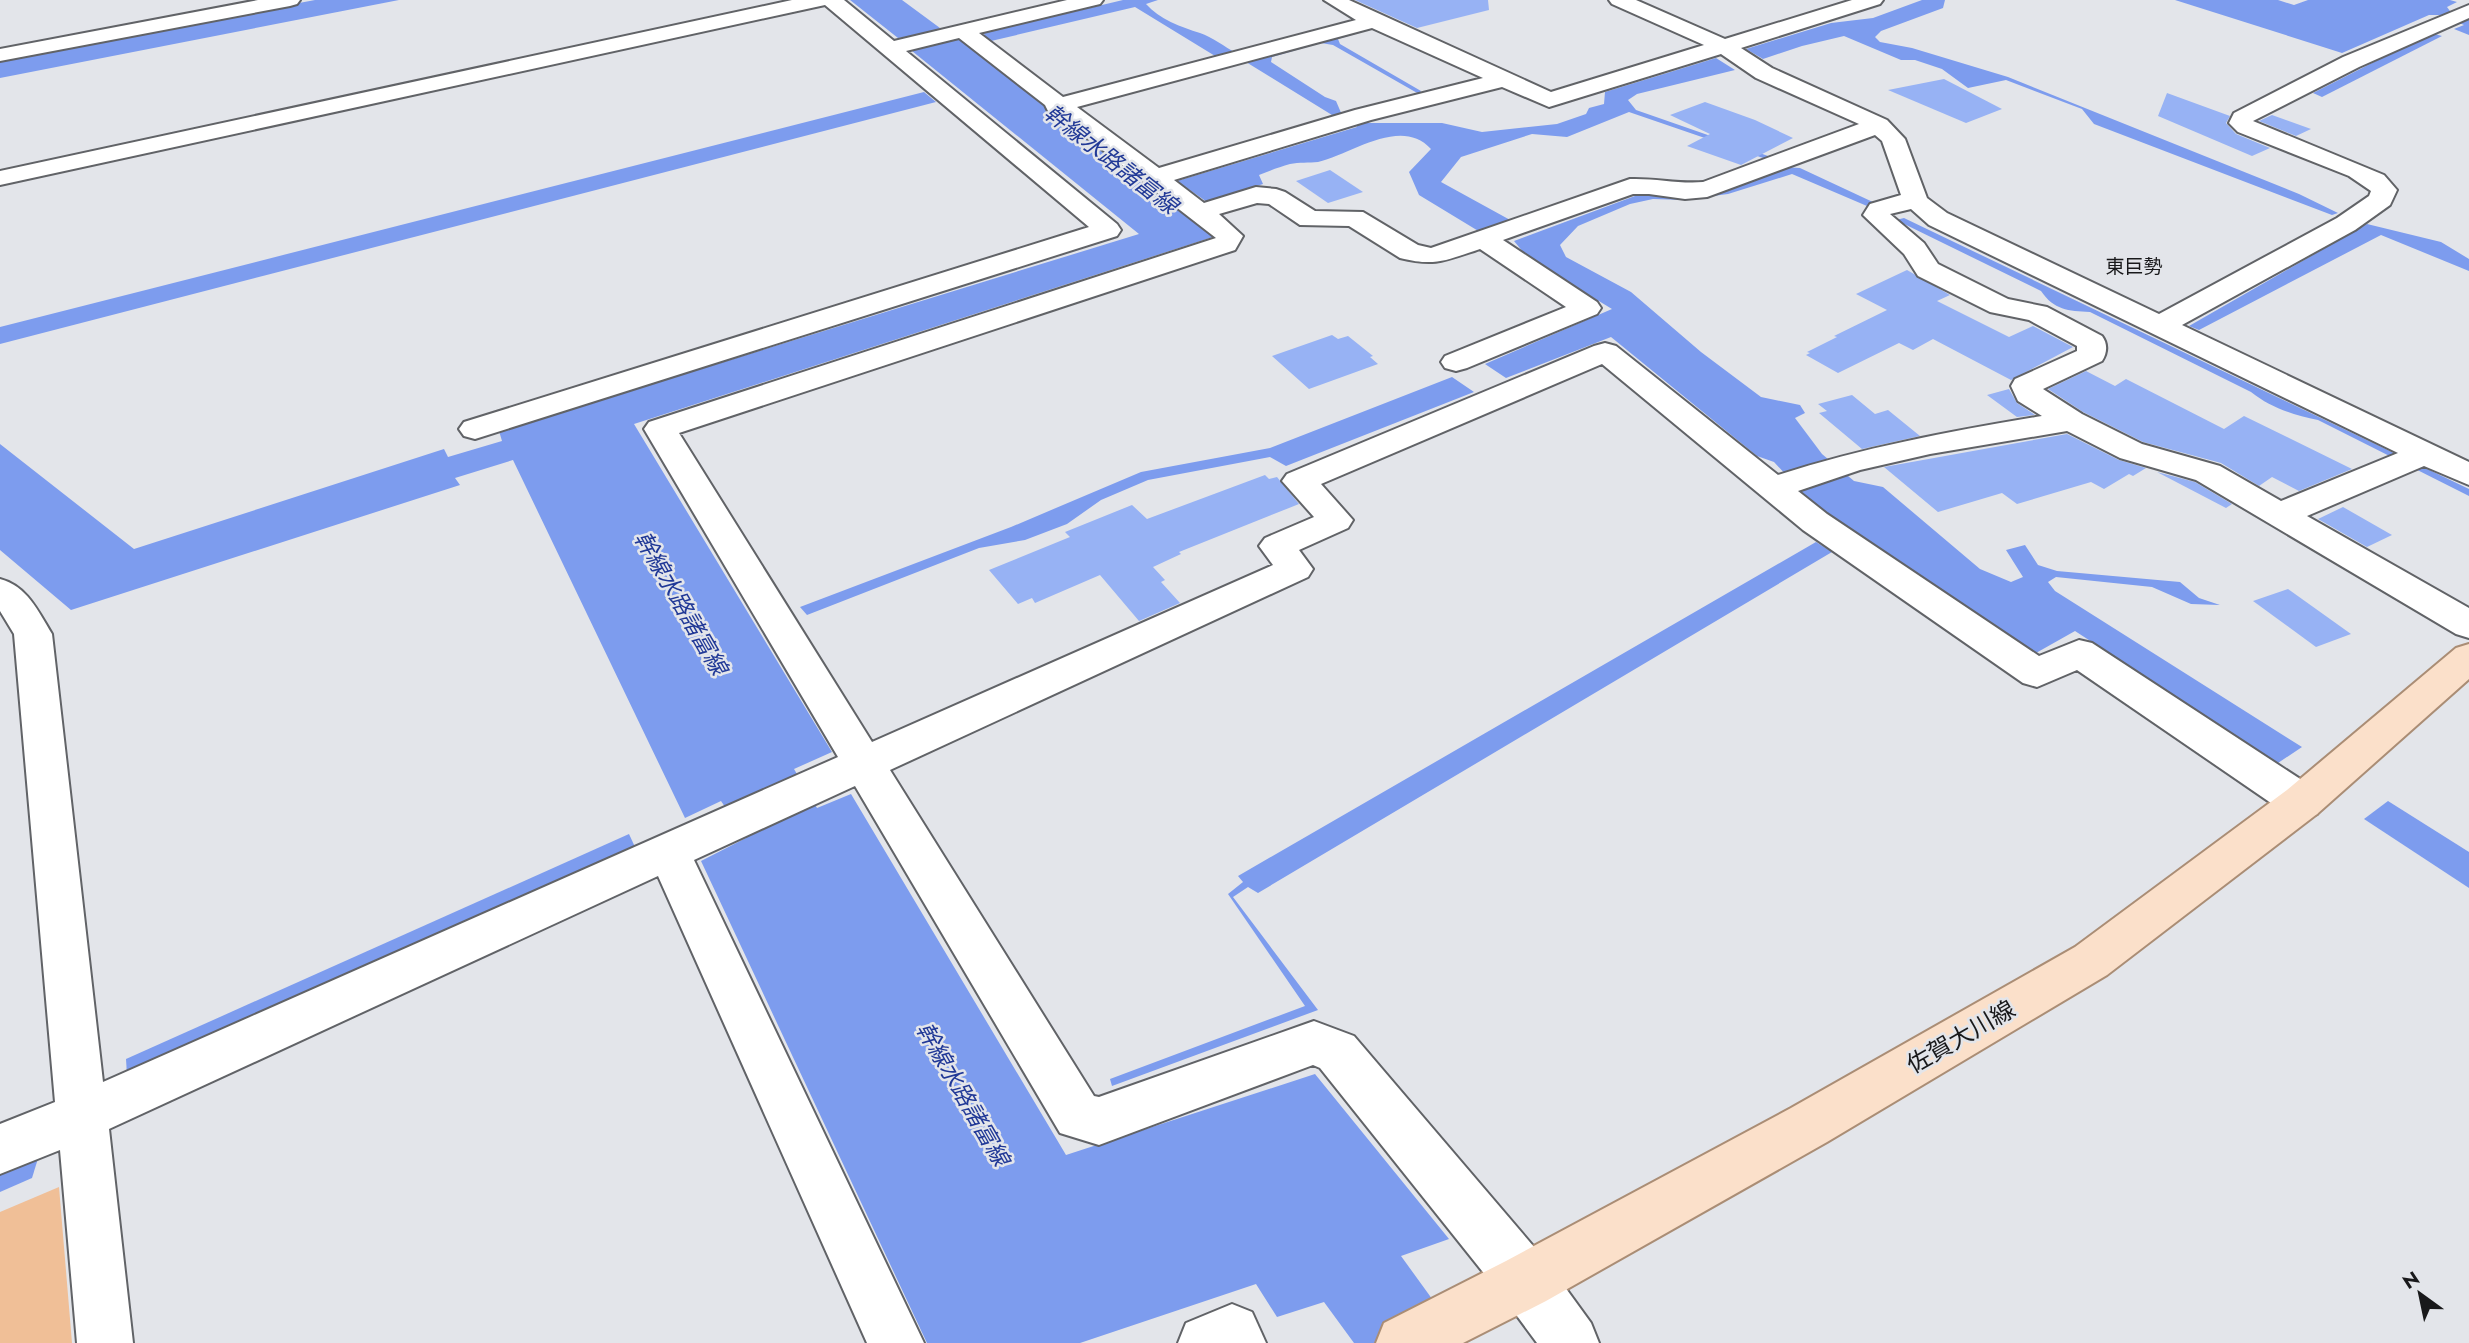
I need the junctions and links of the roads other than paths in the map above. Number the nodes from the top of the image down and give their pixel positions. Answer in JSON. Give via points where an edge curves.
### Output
{"nodes":[{"id":1,"x":290,"y":0,"type":"edge"},
{"id":2,"x":820,"y":0,"type":"edge"},
{"id":3,"x":832,"y":0,"type":"edge"},
{"id":4,"x":1093,"y":0,"type":"edge"},
{"id":5,"x":1334,"y":0,"type":"edge"},
{"id":6,"x":1619,"y":0,"type":"edge"},
{"id":7,"x":1873,"y":0,"type":"edge"},
{"id":8,"x":2460,"y":15,"type":"edge"},
{"id":9,"x":1374,"y":21,"type":"junction"},
{"id":10,"x":954,"y":33,"type":"junction"},
{"id":11,"x":900,"y":46,"type":"junction"},
{"id":12,"x":1726,"y":47,"type":"junction"},
{"id":13,"x":0,"y":54,"type":"edge"},
{"id":14,"x":1506,"y":79,"type":"junction"},
{"id":15,"x":1056,"y":106,"type":"junction"},
{"id":16,"x":1879,"y":125,"type":"junction"},
{"id":17,"x":0,"y":178,"type":"edge"},
{"id":18,"x":1154,"y":178,"type":"junction"},
{"id":19,"x":1916,"y":201,"type":"junction"},
{"id":20,"x":1200,"y":212,"type":"junction"},
{"id":21,"x":1485,"y":240,"type":"junction"},
{"id":22,"x":2159,"y":326,"type":"junction"},
{"id":23,"x":1500,"y":395,"type":"junction"},
{"id":24,"x":2071,"y":421,"type":"junction"},
{"id":25,"x":475,"y":429,"type":"dead end"},
{"id":26,"x":2425,"y":454,"type":"junction"},
{"id":27,"x":2469,"y":475,"type":"edge"},
{"id":28,"x":1773,"y":488,"type":"junction"},
{"id":29,"x":2280,"y":514,"type":"junction"},
{"id":30,"x":5,"y":602,"type":"edge"},
{"id":31,"x":2469,"y":625,"type":"edge"},
{"id":32,"x":2469,"y":658,"type":"edge"},
{"id":33,"x":863,"y":763,"type":"junction"},
{"id":34,"x":2302,"y":802,"type":"junction"},
{"id":35,"x":668,"y":851,"type":"junction"},
{"id":36,"x":84,"y":1115,"type":"junction"},
{"id":37,"x":0,"y":1149,"type":"edge"},
{"id":38,"x":1526,"y":1281,"type":"junction"},
{"id":39,"x":105,"y":1343,"type":"edge"},
{"id":40,"x":896,"y":1343,"type":"edge"},
{"id":41,"x":1206,"y":1343,"type":"edge"},
{"id":42,"x":1238,"y":1343,"type":"edge"},
{"id":43,"x":1404,"y":1343,"type":"edge"},
{"id":44,"x":1571,"y":1343,"type":"edge"}],
"edges":[{"from":1,"to":13,"type":"street"},
{"from":2,"to":17,"type":"street"},
{"from":3,"to":11,"type":"street"},
{"from":4,"to":10,"type":"street"},
{"from":5,"to":9,"type":"street"},
{"from":6,"to":12,"type":"street"},
{"from":7,"to":12,"type":"street"},
{"from":8,"to":22,"type":"street","via":[[2351,62],[2242,118],[2246,127],[2375,180],[2384,190],[2381,200],[2346,224]]},
{"from":9,"to":14,"type":"street"},
{"from":9,"to":15,"type":"street"},
{"from":10,"to":11,"type":"street"},
{"from":10,"to":15,"type":"street"},
{"from":11,"to":25,"type":"street","via":[[1108,230]]},
{"from":12,"to":14,"type":"street","via":[[1549,100]]},
{"from":12,"to":16,"type":"street","via":[[1764,73]]},
{"from":14,"to":18,"type":"street","via":[[1363,115]]},
{"from":15,"to":18,"type":"street"},
{"from":16,"to":19,"type":"street","via":[[1893,139]]},
{"from":16,"to":21,"type":"street","via":[[1724,184],[1685,191],[1630,187]]},
{"from":18,"to":20,"type":"street"},
{"from":19,"to":22,"type":"street","via":[[1938,219]]},
{"from":19,"to":24,"type":"street","via":[[1892,204],[1879,209],[1877,215],[1914,249],[1928,270],[2000,306],[2037,313],[2092,342],[2091,355],[2026,386],[2029,394]]},
{"from":20,"to":21,"type":"street","via":[[1256,195],[1276,197],[1309,219],[1354,218],[1410,252],[1433,256]]},
{"from":20,"to":33,"type":"street","via":[[1230,236],[1226,244],[660,429]]},
{"from":21,"to":23,"type":"street","via":[[1587,308],[1455,362]]},
{"from":22,"to":26,"type":"street"},
{"from":23,"to":28,"type":"street","via":[[1605,352]]},
{"from":23,"to":33,"type":"street","via":[[1299,481],[1336,520],[1277,546],[1295,569]]},
{"from":24,"to":28,"type":"street","via":[[1930,444],[1851,462]]},
{"from":24,"to":29,"type":"street","via":[[2131,451],[2208,473]]},
{"from":26,"to":27,"type":"street"},
{"from":26,"to":29,"type":"street"},
{"from":28,"to":34,"type":"street","via":[[1815,522],[2037,673],[2079,653]]},
{"from":29,"to":31,"type":"street"},
{"from":30,"to":36,"type":"street","via":[[33,634]]},
{"from":32,"to":34,"type":"main road","name":"佐賀大川線"},
{"from":33,"to":35,"type":"street"},
{"from":33,"to":38,"type":"street","via":[[1078,1116],[1099,1121],[1314,1043],[1337,1052]]},
{"from":34,"to":38,"type":"main road","name":"佐賀大川線","via":[[2091,961],[1809,1125]]},
{"from":35,"to":36,"type":"street"},
{"from":35,"to":40,"type":"street"},
{"from":36,"to":37,"type":"street"},
{"from":36,"to":39,"type":"street"},
{"from":38,"to":43,"type":"main road","name":"佐賀大川線"},
{"from":38,"to":44,"type":"street"},
{"from":41,"to":42,"type":"street","via":[[1232,1332]]}]}
